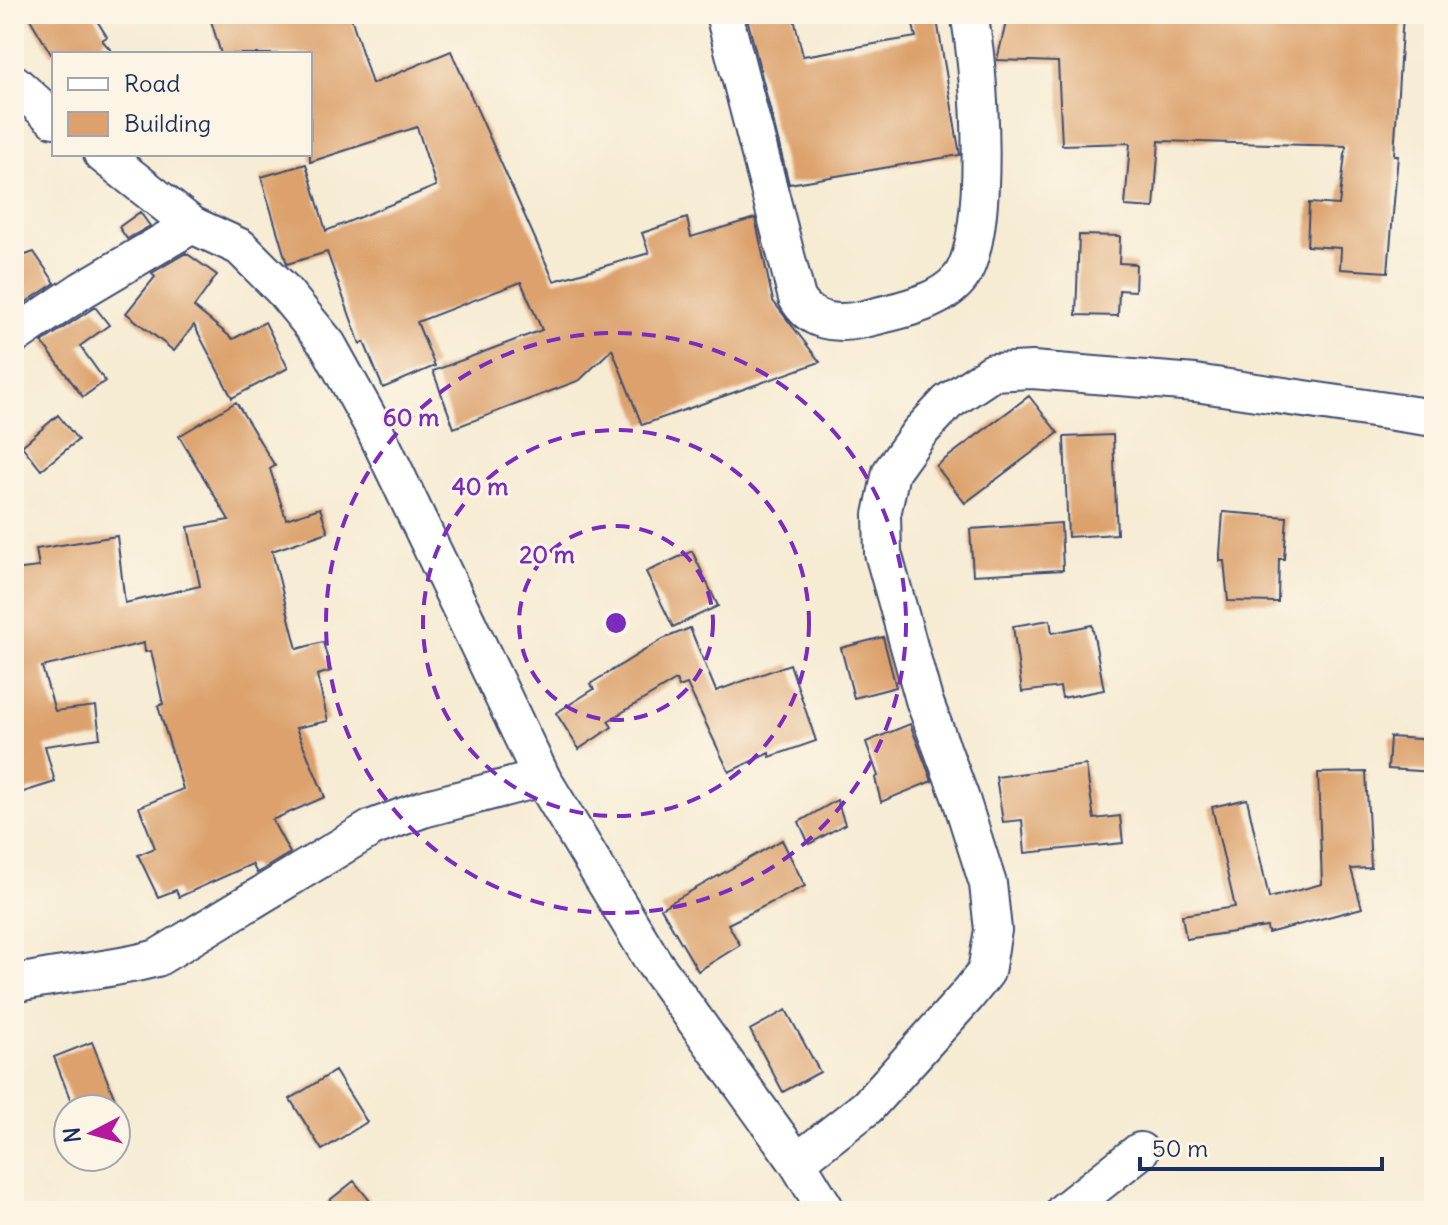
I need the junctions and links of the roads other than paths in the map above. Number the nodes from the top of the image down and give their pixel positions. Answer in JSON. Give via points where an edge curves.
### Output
{"nodes":[{"id":1,"x":724,"y":14,"type":"edge"},
{"id":2,"x":969,"y":14,"type":"edge"},
{"id":3,"x":14,"y":83,"type":"edge"},
{"id":4,"x":52,"y":117,"type":"edge"},
{"id":5,"x":105,"y":156,"type":"edge"},
{"id":6,"x":192,"y":225,"type":"junction"},
{"id":7,"x":14,"y":336,"type":"edge"},
{"id":8,"x":1434,"y":418,"type":"edge"},
{"id":9,"x":542,"y":778,"type":"junction"},
{"id":10,"x":14,"y":984,"type":"edge"},
{"id":11,"x":1140,"y":1151,"type":"dead end"},
{"id":12,"x":797,"y":1162,"type":"junction"},
{"id":13,"x":827,"y":1211,"type":"edge"},
{"id":14,"x":1064,"y":1211,"type":"edge"}],
"edges":[{"from":1,"to":2,"type":"street","via":[[797,298],[804,311],[820,320],[847,323],[943,292],[959,279],[969,260],[978,229],[979,111]]},
{"from":3,"to":4,"type":"street"},
{"from":5,"to":6,"type":"street"},
{"from":6,"to":7,"type":"street"},
{"from":6,"to":9,"type":"street","via":[[240,247],[328,345],[388,456]]},
{"from":8,"to":12,"type":"street","via":[[1195,383],[1032,370],[993,372],[948,402],[919,433],[891,472],[882,515],[883,553],[924,700],[988,884],[993,930],[986,972],[867,1107]]},
{"from":9,"to":10,"type":"street","via":[[372,828],[157,958]]},
{"from":9,"to":12,"type":"street","via":[[654,963]]},
{"from":11,"to":14,"type":"street"},
{"from":12,"to":13,"type":"street"}]}
